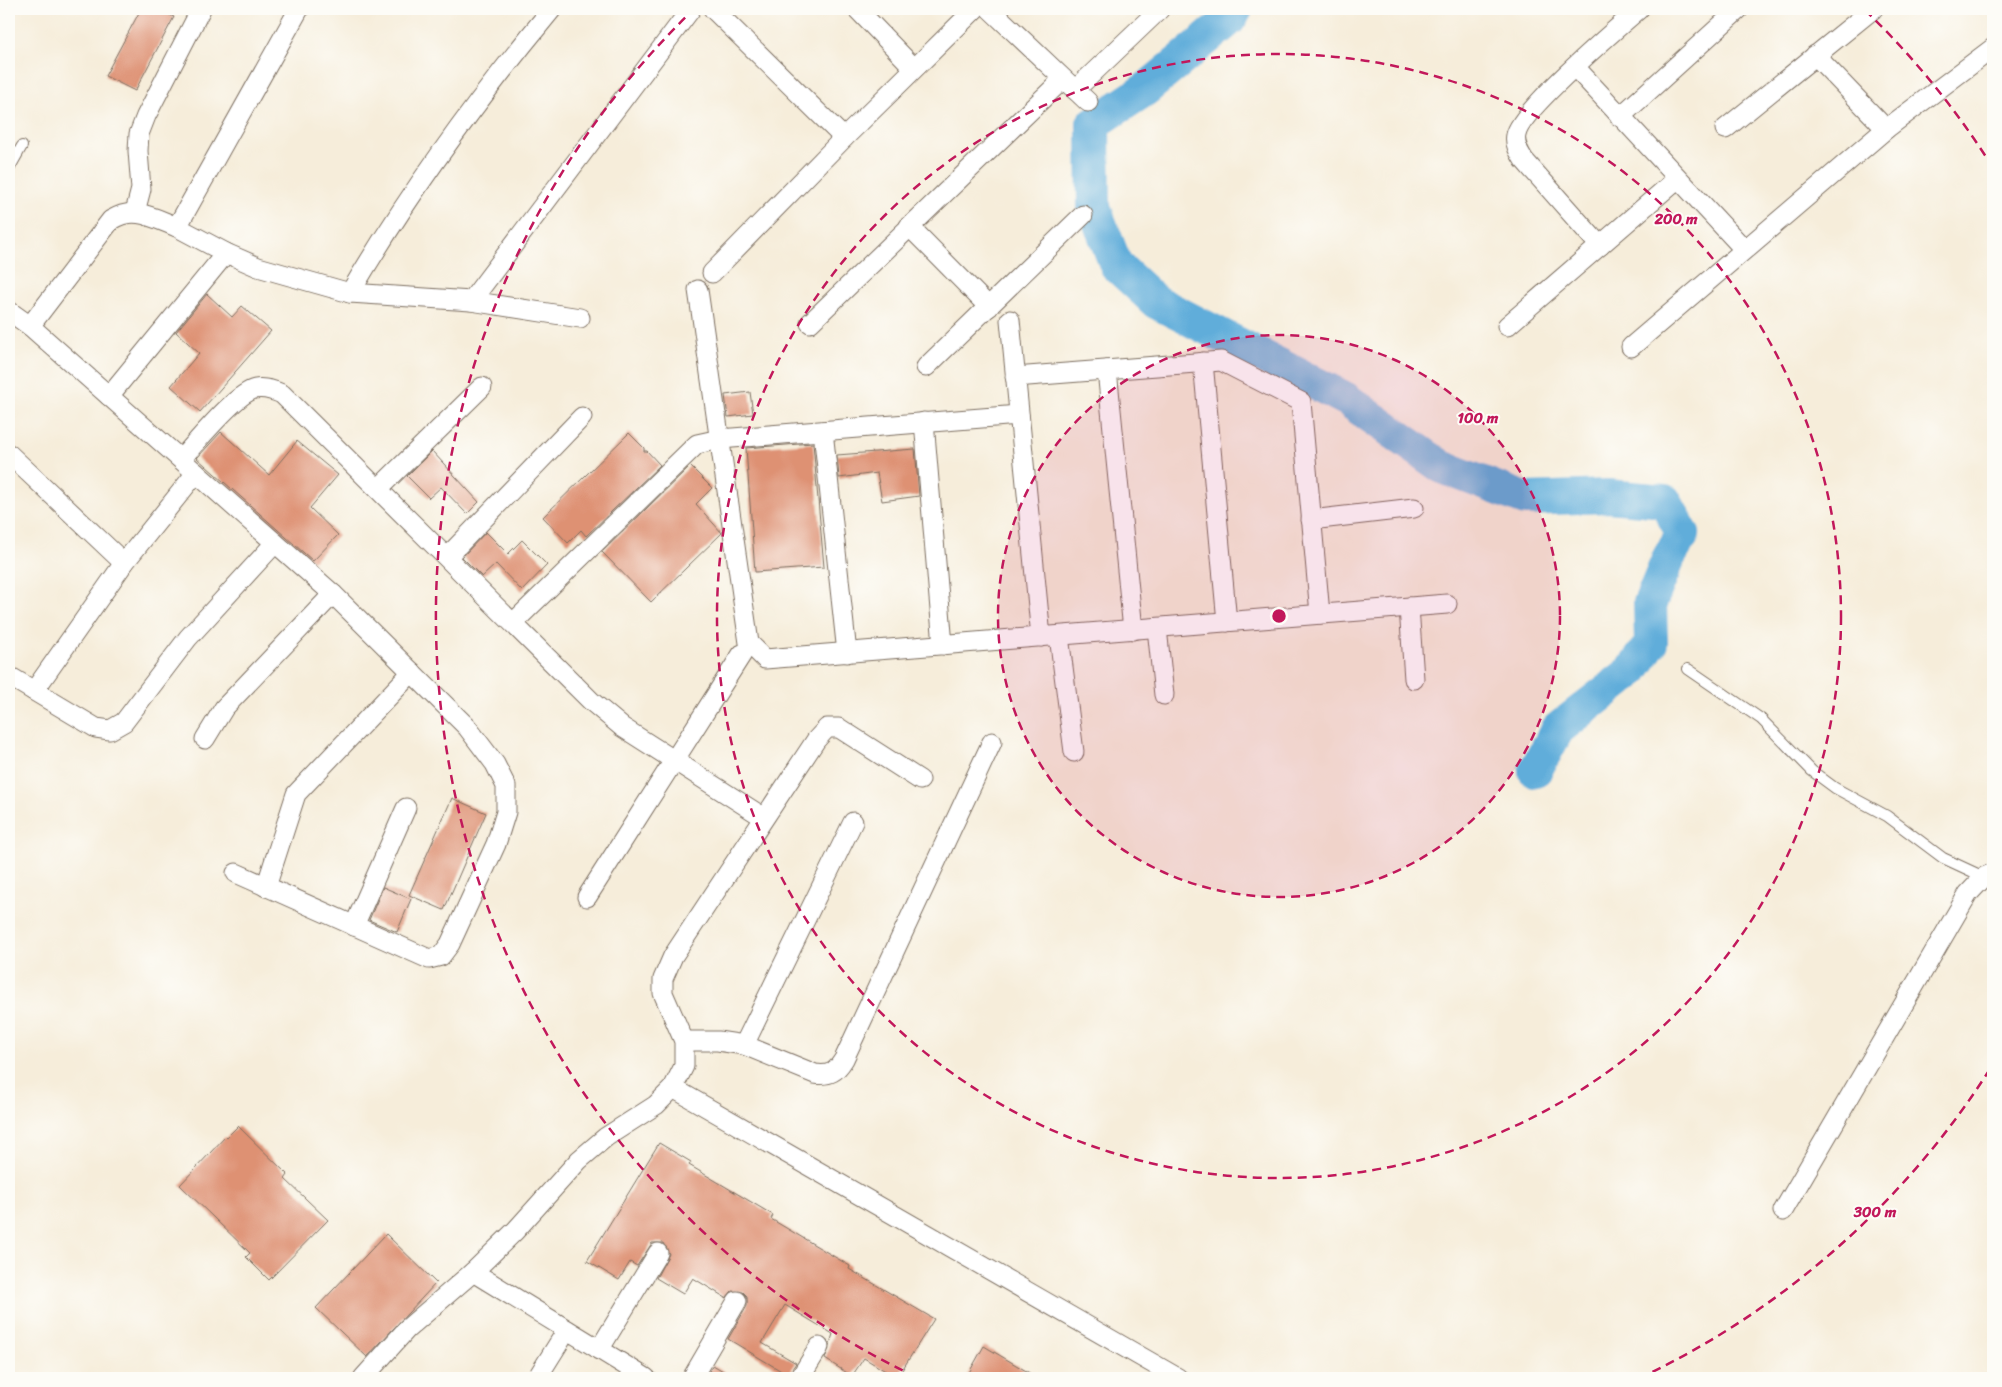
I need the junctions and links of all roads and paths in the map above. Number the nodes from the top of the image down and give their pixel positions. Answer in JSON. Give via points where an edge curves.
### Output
{"nodes":[{"id":1,"x":201,"y":9,"type":"edge"},
{"id":2,"x":299,"y":9,"type":"edge"},
{"id":3,"x":552,"y":9,"type":"edge"},
{"id":4,"x":691,"y":9,"type":"edge"},
{"id":5,"x":713,"y":9,"type":"edge"},
{"id":6,"x":858,"y":9,"type":"edge"},
{"id":7,"x":975,"y":9,"type":"edge"},
{"id":8,"x":1160,"y":9,"type":"edge"},
{"id":9,"x":1639,"y":9,"type":"edge"},
{"id":10,"x":1740,"y":9,"type":"edge"},
{"id":11,"x":1873,"y":9,"type":"edge"},
{"id":12,"x":995,"y":10,"type":"edge"},
{"id":13,"x":1993,"y":48,"type":"edge"},
{"id":14,"x":1816,"y":55,"type":"junction"},
{"id":15,"x":1575,"y":67,"type":"junction"},
{"id":16,"x":914,"y":68,"type":"junction"},
{"id":17,"x":1076,"y":90,"type":"junction"},
{"id":18,"x":1620,"y":117,"type":"junction"},
{"id":19,"x":1725,"y":129,"type":"dead end"},
{"id":20,"x":1886,"y":129,"type":"junction"},
{"id":21,"x":844,"y":138,"type":"junction"},
{"id":22,"x":22,"y":146,"type":"dead end"},
{"id":23,"x":9,"y":169,"type":"edge"},
{"id":24,"x":1677,"y":179,"type":"junction"},
{"id":25,"x":135,"y":212,"type":"junction"},
{"id":26,"x":1083,"y":216,"type":"dead end"},
{"id":27,"x":909,"y":226,"type":"junction"},
{"id":28,"x":177,"y":227,"type":"junction"},
{"id":29,"x":1600,"y":246,"type":"junction"},
{"id":30,"x":1744,"y":249,"type":"junction"},
{"id":31,"x":226,"y":253,"type":"junction"},
{"id":32,"x":712,"y":273,"type":"dead end"},
{"id":33,"x":698,"y":290,"type":"dead end"},
{"id":34,"x":350,"y":293,"type":"junction"},
{"id":35,"x":471,"y":300,"type":"junction"},
{"id":36,"x":989,"y":307,"type":"junction"},
{"id":37,"x":9,"y":311,"type":"edge"},
{"id":38,"x":580,"y":318,"type":"dead end"},
{"id":39,"x":1010,"y":320,"type":"dead end"},
{"id":40,"x":810,"y":324,"type":"dead end"},
{"id":41,"x":30,"y":326,"type":"junction"},
{"id":42,"x":1507,"y":326,"type":"dead end"},
{"id":43,"x":1631,"y":347,"type":"dead end"},
{"id":44,"x":1203,"y":362,"type":"junction"},
{"id":45,"x":926,"y":367,"type":"dead end"},
{"id":46,"x":1107,"y":370,"type":"junction"},
{"id":47,"x":1016,"y":377,"type":"junction"},
{"id":48,"x":482,"y":387,"type":"dead end"},
{"id":49,"x":109,"y":396,"type":"junction"},
{"id":50,"x":1019,"y":414,"type":"junction"},
{"id":51,"x":582,"y":417,"type":"dead end"},
{"id":52,"x":924,"y":422,"type":"junction"},
{"id":53,"x":824,"y":431,"type":"junction"},
{"id":54,"x":720,"y":439,"type":"junction"},
{"id":55,"x":9,"y":454,"type":"edge"},
{"id":56,"x":181,"y":459,"type":"junction"},
{"id":57,"x":196,"y":473,"type":"junction"},
{"id":58,"x":378,"y":489,"type":"junction"},
{"id":59,"x":1414,"y":508,"type":"dead end"},
{"id":60,"x":1312,"y":520,"type":"junction"},
{"id":61,"x":275,"y":542,"type":"junction"},
{"id":62,"x":447,"y":557,"type":"junction"},
{"id":63,"x":124,"y":563,"type":"junction"},
{"id":64,"x":333,"y":594,"type":"junction"},
{"id":65,"x":1447,"y":604,"type":"dead end"},
{"id":66,"x":1408,"y":607,"type":"junction"},
{"id":67,"x":1320,"y":614,"type":"junction"},
{"id":68,"x":1227,"y":622,"type":"junction"},
{"id":69,"x":513,"y":623,"type":"junction"},
{"id":70,"x":1157,"y":628,"type":"junction"},
{"id":71,"x":1133,"y":630,"type":"junction"},
{"id":72,"x":1059,"y":636,"type":"junction"},
{"id":73,"x":1041,"y":637,"type":"junction"},
{"id":74,"x":943,"y":645,"type":"junction"},
{"id":75,"x":847,"y":653,"type":"junction"},
{"id":76,"x":742,"y":654,"type":"dead end"},
{"id":77,"x":1688,"y":669,"type":"dead end"},
{"id":78,"x":412,"y":672,"type":"junction"},
{"id":79,"x":9,"y":676,"type":"edge"},
{"id":80,"x":1414,"y":679,"type":"dead end"},
{"id":81,"x":34,"y":692,"type":"junction"},
{"id":82,"x":1164,"y":695,"type":"dead end"},
{"id":83,"x":205,"y":739,"type":"dead end"},
{"id":84,"x":992,"y":742,"type":"dead end"},
{"id":85,"x":1074,"y":752,"type":"dead end"},
{"id":86,"x":673,"y":762,"type":"junction"},
{"id":87,"x":920,"y":780,"type":"dead end"},
{"id":88,"x":406,"y":808,"type":"dead end"},
{"id":89,"x":763,"y":817,"type":"junction"},
{"id":90,"x":853,"y":822,"type":"dead end"},
{"id":91,"x":236,"y":873,"type":"dead end"},
{"id":92,"x":1988,"y":875,"type":"edge"},
{"id":93,"x":266,"y":887,"type":"junction"},
{"id":94,"x":586,"y":897,"type":"dead end"},
{"id":95,"x":354,"y":926,"type":"junction"},
{"id":96,"x":684,"y":1041,"type":"junction"},
{"id":97,"x":744,"y":1045,"type":"junction"},
{"id":98,"x":673,"y":1088,"type":"junction"},
{"id":99,"x":1783,"y":1211,"type":"dead end"},
{"id":100,"x":658,"y":1253,"type":"dead end"},
{"id":101,"x":473,"y":1272,"type":"junction"},
{"id":102,"x":737,"y":1301,"type":"dead end"},
{"id":103,"x":567,"y":1330,"type":"junction"},
{"id":104,"x":819,"y":1348,"type":"dead end"},
{"id":105,"x":599,"y":1350,"type":"junction"},
{"id":106,"x":363,"y":1378,"type":"edge"},
{"id":107,"x":537,"y":1378,"type":"edge"},
{"id":108,"x":646,"y":1378,"type":"edge"},
{"id":109,"x":692,"y":1378,"type":"edge"},
{"id":110,"x":800,"y":1378,"type":"edge"},
{"id":111,"x":1178,"y":1378,"type":"edge"}],
"edges":[{"from":1,"to":25,"type":"street","via":[[156,94],[139,134],[141,189]]},
{"from":2,"to":28,"type":"street"},
{"from":3,"to":34,"type":"street","via":[[446,146],[394,221]]},
{"from":4,"to":35,"type":"street"},
{"from":5,"to":21,"type":"street"},
{"from":6,"to":16,"type":"street"},
{"from":7,"to":16,"type":"street"},
{"from":8,"to":17,"type":"street"},
{"from":9,"to":15,"type":"street"},
{"from":10,"to":18,"type":"street"},
{"from":11,"to":14,"type":"street"},
{"from":12,"to":17,"type":"street"},
{"from":13,"to":20,"type":"street"},
{"from":14,"to":19,"type":"street"},
{"from":14,"to":20,"type":"street"},
{"from":15,"to":18,"type":"street"},
{"from":15,"to":29,"type":"street","via":[[1527,115],[1515,137],[1524,160]]},
{"from":16,"to":21,"type":"street"},
{"from":17,"to":27,"type":"street"},
{"from":18,"to":24,"type":"street"},
{"from":20,"to":30,"type":"street"},
{"from":21,"to":32,"type":"street"},
{"from":22,"to":23,"type":"lane"},
{"from":24,"to":29,"type":"street"},
{"from":24,"to":30,"type":"street"},
{"from":25,"to":28,"type":"street"},
{"from":25,"to":41,"type":"street","via":[[123,213],[111,220]]},
{"from":26,"to":36,"type":"street"},
{"from":27,"to":36,"type":"street"},
{"from":27,"to":40,"type":"street"},
{"from":28,"to":31,"type":"street"},
{"from":29,"to":42,"type":"street"},
{"from":30,"to":43,"type":"street"},
{"from":31,"to":34,"type":"street","via":[[258,267]]},
{"from":31,"to":49,"type":"street"},
{"from":33,"to":54,"type":"street"},
{"from":34,"to":35,"type":"street"},
{"from":35,"to":38,"type":"street"},
{"from":36,"to":45,"type":"street"},
{"from":37,"to":41,"type":"street"},
{"from":39,"to":47,"type":"street"},
{"from":41,"to":49,"type":"street"},
{"from":44,"to":46,"type":"street"},
{"from":44,"to":60,"type":"street","via":[[1221,361],[1301,402]]},
{"from":44,"to":68,"type":"street"},
{"from":46,"to":47,"type":"street"},
{"from":46,"to":71,"type":"street"},
{"from":47,"to":50,"type":"street"},
{"from":48,"to":58,"type":"street"},
{"from":49,"to":56,"type":"street"},
{"from":50,"to":52,"type":"street"},
{"from":50,"to":73,"type":"street"},
{"from":51,"to":62,"type":"street"},
{"from":52,"to":53,"type":"street"},
{"from":52,"to":74,"type":"street"},
{"from":53,"to":54,"type":"street"},
{"from":53,"to":75,"type":"street"},
{"from":54,"to":69,"type":"street","via":[[697,444]]},
{"from":54,"to":75,"type":"street","via":[[749,643],[765,659]]},
{"from":55,"to":63,"type":"street"},
{"from":56,"to":57,"type":"street"},
{"from":56,"to":58,"type":"street","via":[[241,395],[255,389],[270,389],[282,394]]},
{"from":57,"to":61,"type":"street"},
{"from":57,"to":63,"type":"street"},
{"from":58,"to":62,"type":"street"},
{"from":59,"to":60,"type":"street"},
{"from":60,"to":67,"type":"street"},
{"from":61,"to":64,"type":"street"},
{"from":61,"to":81,"type":"street","via":[[188,638],[124,722],[110,730],[96,728]]},
{"from":62,"to":69,"type":"street"},
{"from":63,"to":81,"type":"street"},
{"from":64,"to":78,"type":"street"},
{"from":64,"to":83,"type":"street","via":[[224,708]]},
{"from":65,"to":66,"type":"street"},
{"from":66,"to":67,"type":"street"},
{"from":66,"to":80,"type":"street"},
{"from":67,"to":68,"type":"street"},
{"from":68,"to":70,"type":"street"},
{"from":69,"to":86,"type":"street","via":[[597,706]]},
{"from":70,"to":71,"type":"street"},
{"from":70,"to":82,"type":"street"},
{"from":71,"to":72,"type":"street"},
{"from":72,"to":73,"type":"street"},
{"from":72,"to":85,"type":"street"},
{"from":73,"to":74,"type":"street"},
{"from":74,"to":75,"type":"street"},
{"from":76,"to":86,"type":"street"},
{"from":77,"to":92,"type":"lane","via":[[1761,719],[1812,771],[1835,788],[1887,816],[1943,858]]},
{"from":78,"to":93,"type":"street","via":[[296,794]]},
{"from":78,"to":95,"type":"street","via":[[467,728],[495,764],[506,786],[506,812],[496,844],[450,944],[441,956],[429,959]]},
{"from":79,"to":81,"type":"street"},
{"from":84,"to":97,"type":"street","via":[[837,1070],[827,1076],[815,1074]]},
{"from":86,"to":89,"type":"street"},
{"from":86,"to":94,"type":"street"},
{"from":87,"to":89,"type":"street","via":[[848,732],[827,728]]},
{"from":88,"to":95,"type":"street"},
{"from":89,"to":96,"type":"street","via":[[673,956],[663,979],[663,993]]},
{"from":90,"to":97,"type":"street"},
{"from":91,"to":93,"type":"street"},
{"from":92,"to":99,"type":"street","via":[[1968,894]]},
{"from":93,"to":95,"type":"street"},
{"from":96,"to":97,"type":"street"},
{"from":96,"to":98,"type":"street","via":[[684,1066]]},
{"from":98,"to":101,"type":"street","via":[[656,1105],[606,1137],[579,1160],[515,1232]]},
{"from":98,"to":111,"type":"street"},
{"from":100,"to":105,"type":"street"},
{"from":101,"to":103,"type":"street"},
{"from":101,"to":106,"type":"street","via":[[407,1329]]},
{"from":102,"to":109,"type":"street"},
{"from":103,"to":105,"type":"street"},
{"from":103,"to":107,"type":"street"},
{"from":104,"to":110,"type":"street"},
{"from":105,"to":108,"type":"street"}]}
